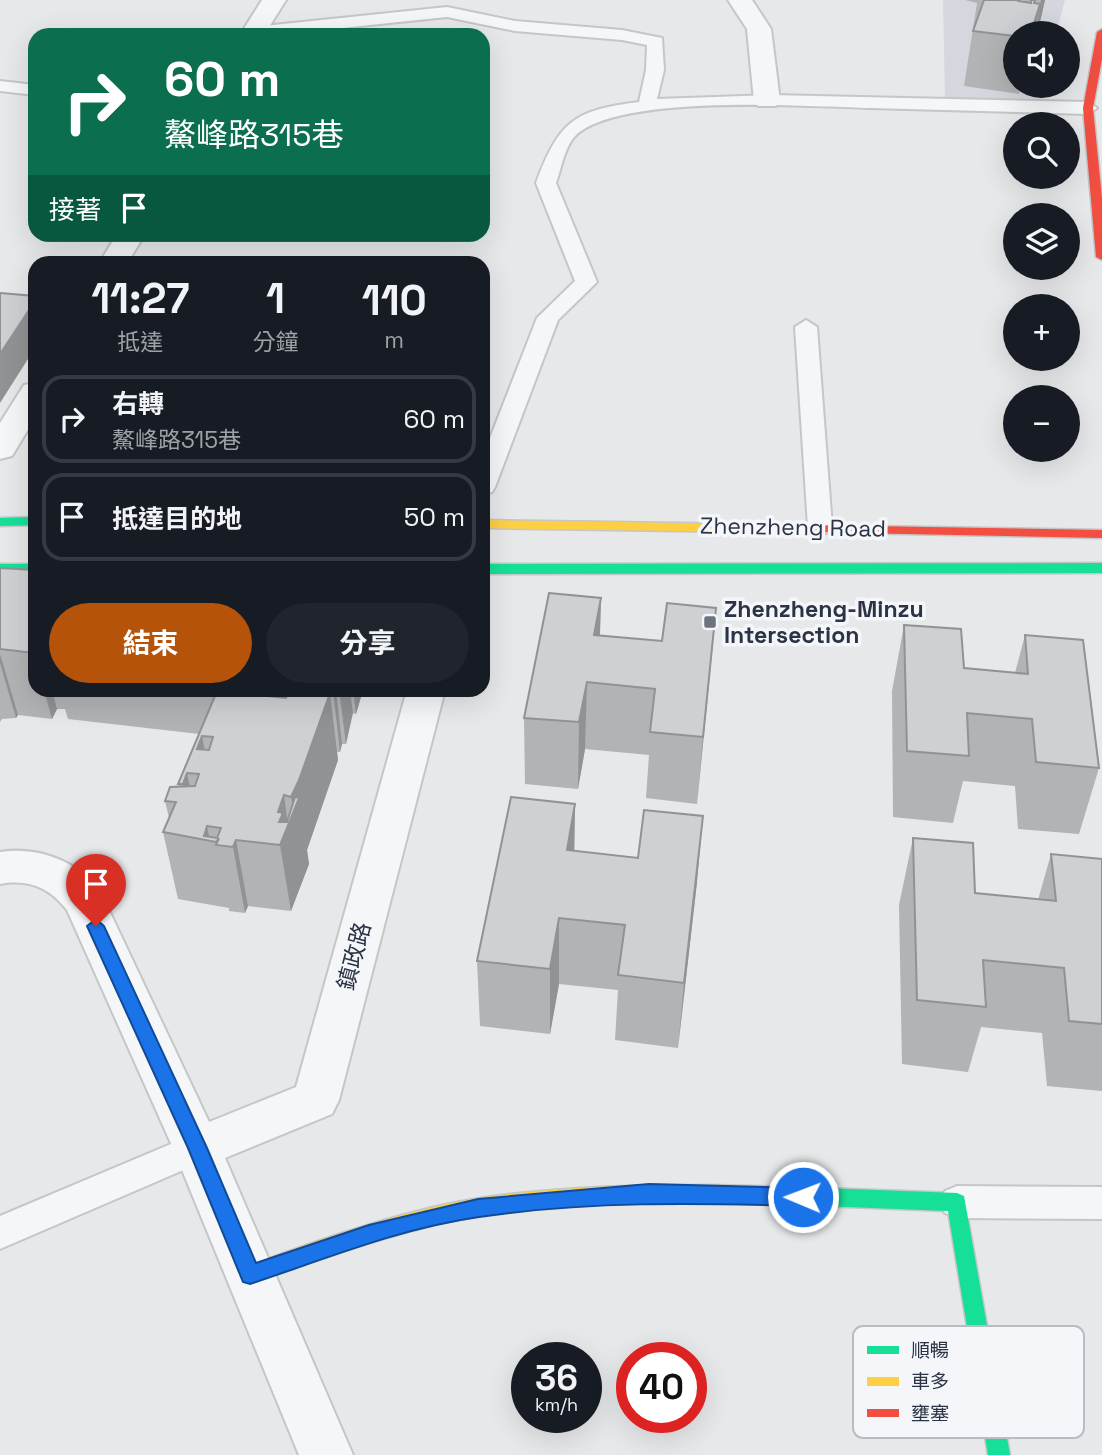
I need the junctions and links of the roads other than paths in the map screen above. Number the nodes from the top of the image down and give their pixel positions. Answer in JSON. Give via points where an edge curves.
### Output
{"nodes":[{"id":1,"x":274,"y":0,"type":"edge"},
{"id":2,"x":740,"y":0,"type":"edge"},
{"id":3,"x":450,"y":6,"type":"edge"},
{"id":4,"x":256,"y":28,"type":"edge"},
{"id":5,"x":289,"y":28,"type":"edge"},
{"id":6,"x":1102,"y":32,"type":"edge"},
{"id":7,"x":0,"y":86,"type":"edge"},
{"id":8,"x":28,"y":89,"type":"edge"},
{"id":9,"x":767,"y":101,"type":"junction"},
{"id":10,"x":647,"y":105,"type":"junction"},
{"id":11,"x":1088,"y":108,"type":"junction"},
{"id":12,"x":1102,"y":257,"type":"edge"},
{"id":13,"x":806,"y":327,"type":"dead end"},
{"id":14,"x":27,"y":420,"type":"edge"},
{"id":15,"x":0,"y":449,"type":"edge"},
{"id":16,"x":490,"y":465,"type":"edge"},
{"id":17,"x":28,"y":521,"type":"edge"},
{"id":18,"x":0,"y":523,"type":"edge"},
{"id":19,"x":490,"y":524,"type":"edge"},
{"id":20,"x":820,"y":527,"type":"junction"},
{"id":21,"x":1102,"y":534,"type":"edge"},
{"id":22,"x":1102,"y":568,"type":"edge"},
{"id":23,"x":0,"y":569,"type":"edge"},
{"id":24,"x":28,"y":569,"type":"edge"},
{"id":25,"x":490,"y":569,"type":"edge"},
{"id":26,"x":424,"y":697,"type":"edge"},
{"id":27,"x":0,"y":867,"type":"edge"},
{"id":28,"x":197,"y":1148,"type":"junction"},
{"id":29,"x":957,"y":1202,"type":"junction"},
{"id":30,"x":1102,"y":1203,"type":"edge"},
{"id":31,"x":0,"y":1233,"type":"edge"},
{"id":32,"x":250,"y":1275,"type":"junction"},
{"id":33,"x":978,"y":1326,"type":"edge"},
{"id":34,"x":326,"y":1455,"type":"edge"}],
"edges":[{"from":1,"to":4,"type":"street"},
{"from":2,"to":9,"type":"street","via":[[759,29]]},
{"from":3,"to":5,"type":"lane"},
{"from":3,"to":10,"type":"lane","via":[[514,26],[656,42]]},
{"from":6,"to":11,"type":"street"},
{"from":7,"to":8,"type":"lane"},
{"from":9,"to":10,"type":"lane"},
{"from":9,"to":11,"type":"lane"},
{"from":10,"to":16,"type":"lane","via":[[588,119],[564,138],[546,183],[586,282],[548,318]]},
{"from":11,"to":12,"type":"street"},
{"from":13,"to":20,"type":"lane"},
{"from":14,"to":15,"type":"street"},
{"from":17,"to":18,"type":"street"},
{"from":19,"to":20,"type":"street","name":"Zhenzheng Road"},
{"from":20,"to":21,"type":"street","name":"Zhenzheng Road"},
{"from":22,"to":25,"type":"street","name":"Zhenzheng Road"},
{"from":23,"to":24,"type":"street"},
{"from":26,"to":28,"type":"street","name":"鎮政路","via":[[316,1100]]},
{"from":27,"to":28,"type":"street","via":[[43,869],[73,884]]},
{"from":28,"to":31,"type":"lane"},
{"from":28,"to":32,"type":"street"},
{"from":29,"to":30,"type":"lane"},
{"from":29,"to":32,"type":"street","via":[[649,1193],[478,1208],[369,1234]]},
{"from":29,"to":33,"type":"street"},
{"from":32,"to":34,"type":"street"}]}
